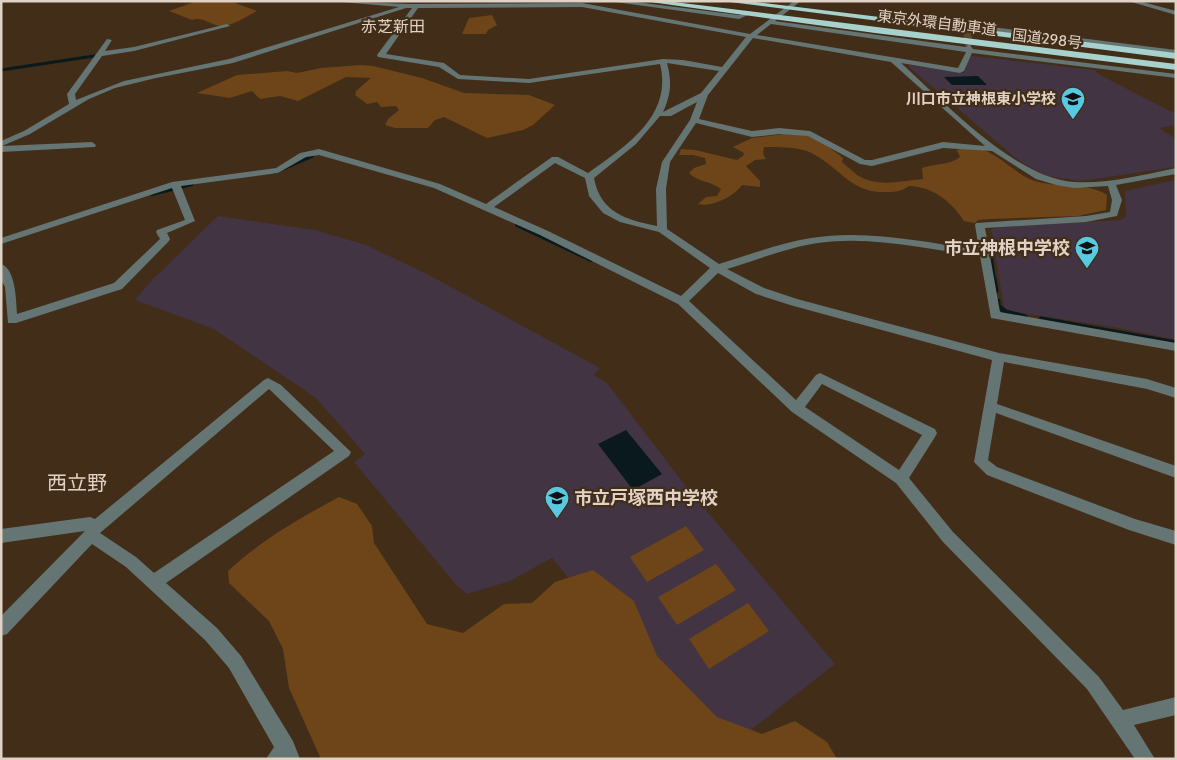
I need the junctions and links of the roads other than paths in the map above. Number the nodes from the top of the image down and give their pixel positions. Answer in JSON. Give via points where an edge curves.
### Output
{"nodes":[{"id":1,"x":334,"y":1,"type":"edge"},
{"id":2,"x":611,"y":1,"type":"edge"},
{"id":3,"x":647,"y":1,"type":"edge"},
{"id":4,"x":666,"y":1,"type":"edge"},
{"id":5,"x":705,"y":1,"type":"edge"},
{"id":6,"x":726,"y":1,"type":"edge"},
{"id":7,"x":798,"y":1,"type":"edge"},
{"id":8,"x":1131,"y":1,"type":"edge"},
{"id":9,"x":736,"y":2,"type":"edge"},
{"id":10,"x":439,"y":3,"type":"edge"},
{"id":11,"x":584,"y":3,"type":"edge"},
{"id":12,"x":408,"y":4,"type":"edge"},
{"id":13,"x":786,"y":9,"type":"junction"},
{"id":14,"x":1176,"y":13,"type":"edge"},
{"id":15,"x":822,"y":14,"type":"junction"},
{"id":16,"x":746,"y":15,"type":"junction"},
{"id":17,"x":771,"y":20,"type":"junction"},
{"id":18,"x":227,"y":26,"type":"dead end"},
{"id":19,"x":967,"y":28,"type":"junction"},
{"id":20,"x":751,"y":36,"type":"junction"},
{"id":21,"x":109,"y":40,"type":"dead end"},
{"id":22,"x":1176,"y":47,"type":"edge"},
{"id":23,"x":970,"y":49,"type":"junction"},
{"id":24,"x":99,"y":54,"type":"junction"},
{"id":25,"x":1176,"y":55,"type":"edge"},
{"id":26,"x":663,"y":61,"type":"junction"},
{"id":27,"x":894,"y":61,"type":"junction"},
{"id":28,"x":1176,"y":67,"type":"edge"},
{"id":29,"x":725,"y":70,"type":"junction"},
{"id":30,"x":1176,"y":76,"type":"edge"},
{"id":31,"x":704,"y":95,"type":"junction"},
{"id":32,"x":73,"y":104,"type":"junction"},
{"id":33,"x":658,"y":114,"type":"junction"},
{"id":34,"x":694,"y":120,"type":"junction"},
{"id":35,"x":48,"y":121,"type":"junction"},
{"id":36,"x":1,"y":144,"type":"edge"},
{"id":37,"x":92,"y":145,"type":"dead end"},
{"id":38,"x":31,"y":148,"type":"junction"},
{"id":39,"x":1,"y":149,"type":"edge"},
{"id":40,"x":994,"y":149,"type":"junction"},
{"id":41,"x":1176,"y":171,"type":"edge"},
{"id":42,"x":589,"y":177,"type":"junction"},
{"id":43,"x":1111,"y":183,"type":"junction"},
{"id":44,"x":175,"y":184,"type":"junction"},
{"id":45,"x":488,"y":207,"type":"junction"},
{"id":46,"x":662,"y":230,"type":"junction"},
{"id":47,"x":1,"y":241,"type":"edge"},
{"id":48,"x":986,"y":254,"type":"junction"},
{"id":49,"x":1,"y":267,"type":"edge"},
{"id":50,"x":717,"y":268,"type":"junction"},
{"id":51,"x":682,"y":301,"type":"junction"},
{"id":52,"x":1176,"y":347,"type":"edge"},
{"id":53,"x":999,"y":357,"type":"junction"},
{"id":54,"x":1176,"y":393,"type":"edge"},
{"id":55,"x":990,"y":406,"type":"junction"},
{"id":56,"x":797,"y":408,"type":"junction"},
{"id":57,"x":1176,"y":472,"type":"edge"},
{"id":58,"x":901,"y":479,"type":"junction"},
{"id":59,"x":93,"y":532,"type":"junction"},
{"id":60,"x":1,"y":536,"type":"edge"},
{"id":61,"x":1176,"y":538,"type":"edge"},
{"id":62,"x":154,"y":582,"type":"junction"},
{"id":63,"x":1,"y":628,"type":"edge"},
{"id":64,"x":1176,"y":706,"type":"edge"},
{"id":65,"x":1119,"y":720,"type":"junction"},
{"id":66,"x":284,"y":755,"type":"edge"},
{"id":67,"x":1146,"y":759,"type":"edge"}],
"edges":[{"from":1,"to":12,"type":"street"},
{"from":2,"to":16,"type":"street","via":[[739,17]]},
{"from":3,"to":16,"type":"highway","name":"国道298号"},
{"from":4,"to":28,"type":"highway","name":"東京外環自動車道","via":[[1018,50]]},
{"from":5,"to":25,"type":"highway","name":"東京外環自動車道"},
{"from":6,"to":9,"type":"highway","name":"国道298号"},
{"from":7,"to":13,"type":"street"},
{"from":8,"to":14,"type":"street"},
{"from":9,"to":13,"type":"highway","name":"国道298号"},
{"from":10,"to":11,"type":"street"},
{"from":10,"to":12,"type":"street"},
{"from":11,"to":20,"type":"street"},
{"from":12,"to":26,"type":"street","via":[[381,55],[441,65],[458,77],[529,80]]},
{"from":12,"to":32,"type":"street","via":[[246,56],[109,88]]},
{"from":13,"to":15,"type":"highway","name":"国道298号"},
{"from":13,"to":17,"type":"street"},
{"from":15,"to":19,"type":"street","via":[[833,12]]},
{"from":15,"to":25,"type":"highway","name":"国道298号"},
{"from":16,"to":17,"type":"highway","name":"国道298号"},
{"from":17,"to":20,"type":"street"},
{"from":17,"to":23,"type":"street"},
{"from":17,"to":28,"type":"highway","name":"国道298号"},
{"from":18,"to":24,"type":"street","via":[[134,49]]},
{"from":19,"to":22,"type":"street","via":[[974,21]]},
{"from":19,"to":25,"type":"street"},
{"from":20,"to":27,"type":"street"},
{"from":20,"to":29,"type":"street"},
{"from":21,"to":24,"type":"street"},
{"from":23,"to":27,"type":"street","via":[[960,71]]},
{"from":23,"to":30,"type":"street"},
{"from":24,"to":32,"type":"street","via":[[71,94]]},
{"from":26,"to":29,"type":"street"},
{"from":26,"to":33,"type":"street","via":[[669,82]]},
{"from":27,"to":40,"type":"street"},
{"from":29,"to":31,"type":"street"},
{"from":31,"to":33,"type":"street","via":[[668,114]]},
{"from":31,"to":34,"type":"street"},
{"from":32,"to":35,"type":"street"},
{"from":33,"to":42,"type":"street","via":[[644,132]]},
{"from":34,"to":40,"type":"street","via":[[752,134],[779,131],[810,134],[863,162],[872,163],[943,144]]},
{"from":34,"to":46,"type":"street","via":[[666,162],[661,189]]},
{"from":35,"to":36,"type":"street"},
{"from":35,"to":38,"type":"street"},
{"from":37,"to":38,"type":"street"},
{"from":38,"to":39,"type":"street"},
{"from":40,"to":43,"type":"street","via":[[1031,174],[1057,183]]},
{"from":41,"to":43,"type":"street"},
{"from":42,"to":45,"type":"street","via":[[555,159]]},
{"from":42,"to":46,"type":"street","via":[[594,196],[610,213]]},
{"from":43,"to":48,"type":"street","via":[[1116,200],[1114,214],[1086,219],[985,223],[980,225]]},
{"from":44,"to":45,"type":"street","via":[[278,170],[303,155],[319,152],[437,186]]},
{"from":44,"to":47,"type":"street"},
{"from":44,"to":49,"type":"street","via":[[190,221],[161,232],[165,239],[118,286],[12,320],[10,287]]},
{"from":45,"to":51,"type":"street"},
{"from":46,"to":50,"type":"street"},
{"from":48,"to":50,"type":"street","via":[[850,238],[811,241]]},
{"from":48,"to":52,"type":"street","via":[[995,314]]},
{"from":50,"to":51,"type":"street"},
{"from":50,"to":53,"type":"street","via":[[760,291],[794,302]]},
{"from":51,"to":56,"type":"street"},
{"from":53,"to":54,"type":"street","via":[[1147,384]]},
{"from":53,"to":55,"type":"street"},
{"from":55,"to":57,"type":"street"},
{"from":55,"to":61,"type":"street","via":[[983,465],[1116,518]]},
{"from":56,"to":58,"type":"street"},
{"from":56,"to":58,"type":"street","via":[[820,378],[930,433]]},
{"from":58,"to":65,"type":"street","via":[[948,537],[1093,683]]},
{"from":59,"to":60,"type":"street","via":[[90,524]]},
{"from":59,"to":62,"type":"street"},
{"from":59,"to":62,"type":"street","via":[[268,383],[278,388],[344,452]]},
{"from":59,"to":63,"type":"street"},
{"from":62,"to":66,"type":"street","via":[[211,634],[235,662]]},
{"from":64,"to":65,"type":"street"},
{"from":65,"to":67,"type":"street"}]}
